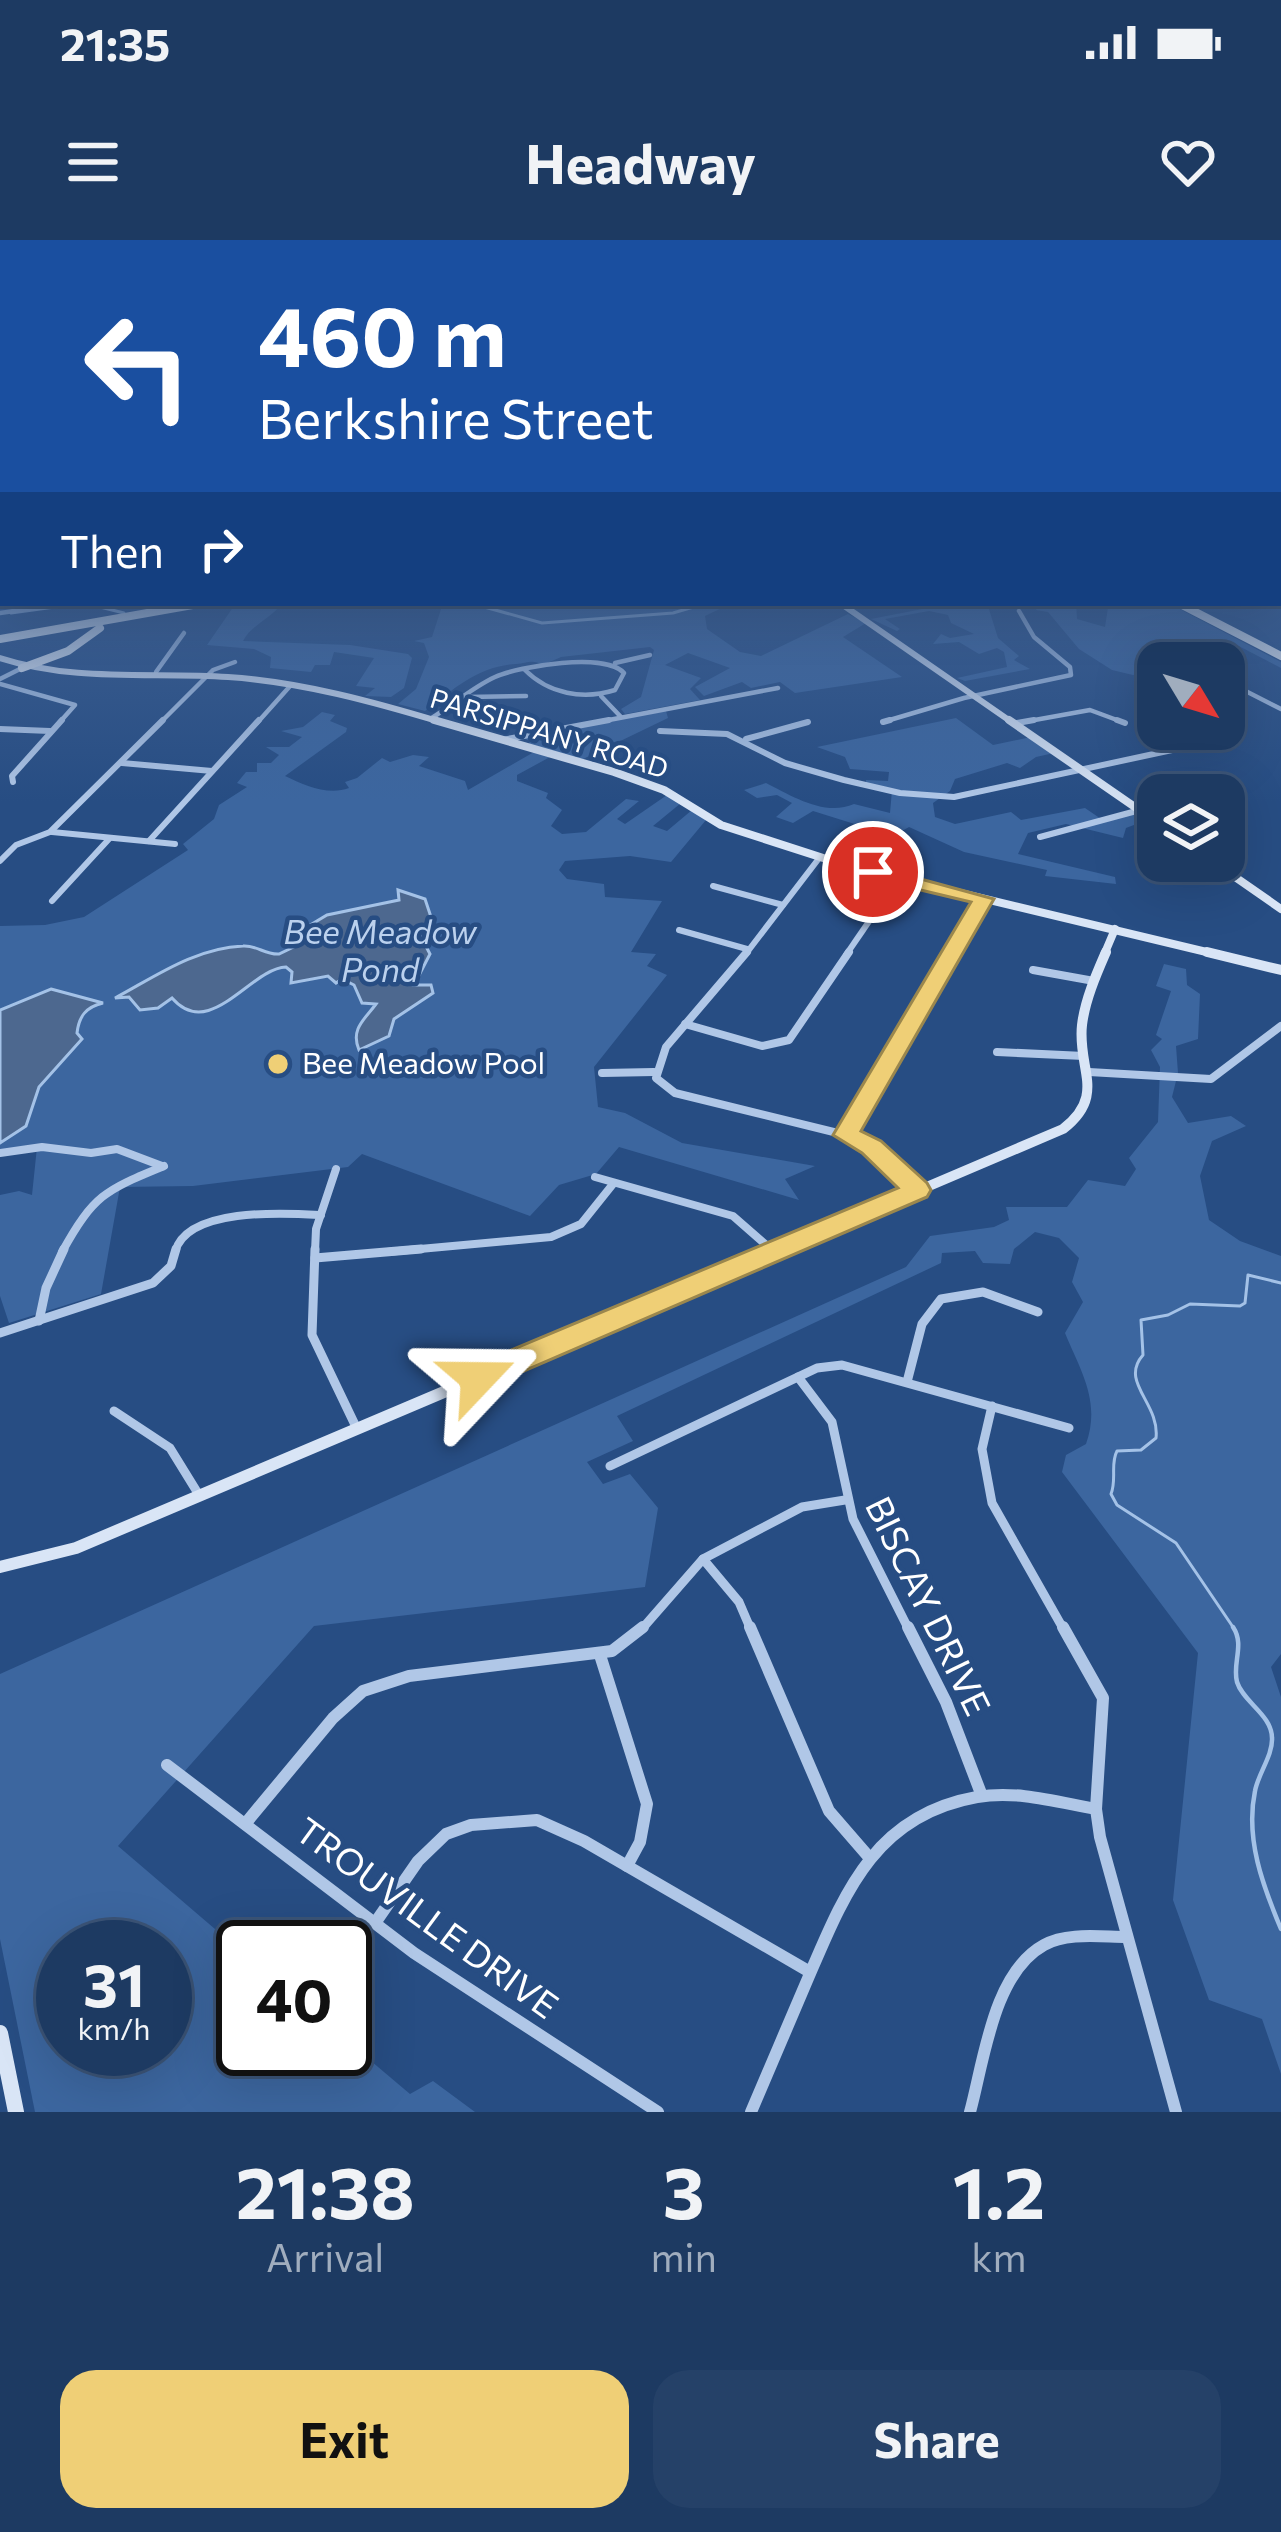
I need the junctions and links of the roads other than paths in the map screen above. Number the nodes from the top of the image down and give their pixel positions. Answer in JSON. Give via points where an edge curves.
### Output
{"nodes":[{"id":1,"x":65,"y":627,"type":"edge"},
{"id":2,"x":84,"y":627,"type":"edge"},
{"id":3,"x":105,"y":627,"type":"edge"},
{"id":4,"x":876,"y":627,"type":"edge"},
{"id":5,"x":1028,"y":627,"type":"edge"},
{"id":6,"x":1229,"y":627,"type":"edge"},
{"id":7,"x":1237,"y":627,"type":"edge"},
{"id":8,"x":68,"y":630,"type":"junction"},
{"id":9,"x":184,"y":633,"type":"dead end"},
{"id":10,"x":90,"y":634,"type":"junction"},
{"id":11,"x":0,"y":639,"type":"edge"},
{"id":12,"x":1281,"y":652,"type":"edge"},
{"id":13,"x":650,"y":656,"type":"dead end"},
{"id":14,"x":0,"y":658,"type":"edge"},
{"id":15,"x":235,"y":662,"type":"dead end"},
{"id":16,"x":613,"y":664,"type":"junction"},
{"id":17,"x":37,"y":667,"type":"junction"},
{"id":18,"x":22,"y":668,"type":"junction"},
{"id":19,"x":525,"y":670,"type":"junction"},
{"id":20,"x":156,"y":672,"type":"junction"},
{"id":21,"x":209,"y":675,"type":"junction"},
{"id":22,"x":0,"y":681,"type":"edge"},
{"id":23,"x":291,"y":685,"type":"junction"},
{"id":24,"x":778,"y":688,"type":"dead end"},
{"id":25,"x":1245,"y":691,"type":"edge"},
{"id":26,"x":600,"y":695,"type":"junction"},
{"id":27,"x":976,"y":695,"type":"junction"},
{"id":28,"x":526,"y":696,"type":"dead end"},
{"id":29,"x":470,"y":698,"type":"junction"},
{"id":30,"x":1281,"y":709,"type":"edge"},
{"id":31,"x":621,"y":717,"type":"junction"},
{"id":32,"x":432,"y":720,"type":"junction"},
{"id":33,"x":808,"y":722,"type":"dead end"},
{"id":34,"x":883,"y":722,"type":"dead end"},
{"id":35,"x":1017,"y":723,"type":"junction"},
{"id":36,"x":1125,"y":723,"type":"dead end"},
{"id":37,"x":0,"y":729,"type":"edge"},
{"id":38,"x":52,"y":731,"type":"junction"},
{"id":39,"x":660,"y":731,"type":"dead end"},
{"id":40,"x":745,"y":739,"type":"junction"},
{"id":41,"x":501,"y":740,"type":"junction"},
{"id":42,"x":1172,"y":750,"type":"edge"},
{"id":43,"x":120,"y":762,"type":"junction"},
{"id":44,"x":212,"y":771,"type":"junction"},
{"id":45,"x":1084,"y":771,"type":"junction"},
{"id":46,"x":13,"y":782,"type":"dead end"},
{"id":47,"x":1137,"y":808,"type":"edge"},
{"id":48,"x":1137,"y":811,"type":"edge"},
{"id":49,"x":51,"y":831,"type":"junction"},
{"id":50,"x":1040,"y":837,"type":"dead end"},
{"id":51,"x":110,"y":838,"type":"junction"},
{"id":52,"x":148,"y":841,"type":"junction"},
{"id":53,"x":0,"y":844,"type":"edge"},
{"id":54,"x":175,"y":844,"type":"dead end"},
{"id":55,"x":14,"y":847,"type":"junction"},
{"id":56,"x":820,"y":857,"type":"junction"},
{"id":57,"x":0,"y":860,"type":"edge"},
{"id":58,"x":898,"y":878,"type":"junction"},
{"id":59,"x":1242,"y":882,"type":"edge"},
{"id":60,"x":713,"y":886,"type":"dead end"},
{"id":61,"x":983,"y":899,"type":"junction"},
{"id":62,"x":52,"y":901,"type":"dead end"},
{"id":63,"x":783,"y":905,"type":"junction"},
{"id":64,"x":1281,"y":909,"type":"edge"},
{"id":65,"x":1115,"y":929,"type":"junction"},
{"id":66,"x":680,"y":930,"type":"dead end"},
{"id":67,"x":748,"y":949,"type":"junction"},
{"id":68,"x":1033,"y":970,"type":"dead end"},
{"id":69,"x":1281,"y":970,"type":"edge"},
{"id":70,"x":1096,"y":982,"type":"junction"},
{"id":71,"x":685,"y":1024,"type":"junction"},
{"id":72,"x":1281,"y":1026,"type":"edge"},
{"id":73,"x":997,"y":1052,"type":"dead end"},
{"id":74,"x":1086,"y":1056,"type":"junction"},
{"id":75,"x":602,"y":1072,"type":"dead end"},
{"id":76,"x":654,"y":1072,"type":"junction"},
{"id":77,"x":1088,"y":1072,"type":"junction"},
{"id":78,"x":846,"y":1135,"type":"junction"},
{"id":79,"x":0,"y":1154,"type":"edge"},
{"id":80,"x":336,"y":1169,"type":"dead end"},
{"id":81,"x":595,"y":1177,"type":"dead end"},
{"id":82,"x":613,"y":1184,"type":"junction"},
{"id":83,"x":918,"y":1190,"type":"junction"},
{"id":84,"x":320,"y":1215,"type":"junction"},
{"id":85,"x":773,"y":1251,"type":"junction"},
{"id":86,"x":315,"y":1258,"type":"junction"},
{"id":87,"x":1038,"y":1312,"type":"dead end"},
{"id":88,"x":39,"y":1321,"type":"junction"},
{"id":89,"x":0,"y":1333,"type":"edge"},
{"id":90,"x":798,"y":1377,"type":"junction"},
{"id":91,"x":908,"y":1382,"type":"junction"},
{"id":92,"x":992,"y":1406,"type":"junction"},
{"id":93,"x":114,"y":1412,"type":"dead end"},
{"id":94,"x":1069,"y":1428,"type":"dead end"},
{"id":95,"x":357,"y":1429,"type":"junction"},
{"id":96,"x":610,"y":1466,"type":"dead end"},
{"id":97,"x":199,"y":1496,"type":"junction"},
{"id":98,"x":845,"y":1500,"type":"junction"},
{"id":99,"x":703,"y":1559,"type":"junction"},
{"id":100,"x":0,"y":1567,"type":"edge"},
{"id":101,"x":600,"y":1655,"type":"junction"},
{"id":102,"x":167,"y":1765,"type":"dead end"},
{"id":103,"x":982,"y":1796,"type":"junction"},
{"id":104,"x":1096,"y":1809,"type":"junction"},
{"id":105,"x":245,"y":1824,"type":"junction"},
{"id":106,"x":868,"y":1856,"type":"junction"},
{"id":107,"x":627,"y":1866,"type":"junction"},
{"id":108,"x":375,"y":1923,"type":"junction"},
{"id":109,"x":1127,"y":1936,"type":"junction"},
{"id":110,"x":809,"y":1972,"type":"junction"},
{"id":111,"x":0,"y":2032,"type":"edge"},
{"id":112,"x":16,"y":2112,"type":"edge"},
{"id":113,"x":658,"y":2112,"type":"edge"},
{"id":114,"x":751,"y":2112,"type":"edge"},
{"id":115,"x":970,"y":2112,"type":"edge"},
{"id":116,"x":1176,"y":2112,"type":"edge"}],
"edges":[{"from":1,"to":11,"type":"main road"},
{"from":2,"to":8,"type":"main road"},
{"from":3,"to":10,"type":"main road"},
{"from":4,"to":27,"type":"street"},
{"from":5,"to":27,"type":"street","via":[[1071,675]]},
{"from":6,"to":12,"type":"highway"},
{"from":7,"to":12,"type":"highway"},
{"from":8,"to":10,"type":"main road"},
{"from":8,"to":11,"type":"main road"},
{"from":9,"to":20,"type":"street"},
{"from":10,"to":17,"type":"main road"},
{"from":13,"to":16,"type":"street"},
{"from":14,"to":18,"type":"street"},
{"from":15,"to":21,"type":"street"},
{"from":16,"to":19,"type":"street"},
{"from":16,"to":26,"type":"street","via":[[625,673]]},
{"from":17,"to":18,"type":"main road"},
{"from":17,"to":20,"type":"street","name":"PARSIPPANY ROAD"},
{"from":18,"to":22,"type":"street"},
{"from":19,"to":26,"type":"street","via":[[538,684]]},
{"from":19,"to":29,"type":"street"},
{"from":20,"to":21,"type":"street","name":"PARSIPPANY ROAD"},
{"from":21,"to":23,"type":"street","name":"PARSIPPANY ROAD"},
{"from":21,"to":43,"type":"street"},
{"from":22,"to":38,"type":"street","via":[[74,703]]},
{"from":23,"to":32,"type":"street","name":"PARSIPPANY ROAD"},
{"from":23,"to":44,"type":"street"},
{"from":24,"to":31,"type":"street"},
{"from":25,"to":30,"type":"street"},
{"from":26,"to":31,"type":"street"},
{"from":27,"to":34,"type":"street"},
{"from":27,"to":35,"type":"street"},
{"from":28,"to":29,"type":"street"},
{"from":29,"to":32,"type":"street"},
{"from":31,"to":41,"type":"street"},
{"from":32,"to":41,"type":"street","name":"PARSIPPANY ROAD"},
{"from":33,"to":40,"type":"street"},
{"from":35,"to":36,"type":"street","via":[[1090,710]]},
{"from":35,"to":45,"type":"street"},
{"from":37,"to":38,"type":"street"},
{"from":38,"to":46,"type":"street"},
{"from":39,"to":40,"type":"street"},
{"from":40,"to":45,"type":"street","via":[[785,763],[931,796],[976,795]]},
{"from":41,"to":56,"type":"street","name":"PARSIPPANY ROAD","via":[[662,789],[721,825]]},
{"from":42,"to":45,"type":"street"},
{"from":43,"to":44,"type":"street"},
{"from":43,"to":49,"type":"street"},
{"from":44,"to":52,"type":"street"},
{"from":45,"to":47,"type":"street"},
{"from":48,"to":50,"type":"street"},
{"from":49,"to":51,"type":"street"},
{"from":49,"to":55,"type":"street"},
{"from":51,"to":52,"type":"street"},
{"from":51,"to":62,"type":"street"},
{"from":52,"to":54,"type":"street"},
{"from":53,"to":55,"type":"street"},
{"from":55,"to":57,"type":"street"},
{"from":56,"to":58,"type":"street","name":"PARSIPPANY ROAD"},
{"from":56,"to":63,"type":"street"},
{"from":58,"to":61,"type":"street","name":"PARSIPPANY ROAD"},
{"from":58,"to":71,"type":"street","via":[[789,1040],[762,1046]]},
{"from":59,"to":64,"type":"street"},
{"from":60,"to":63,"type":"street"},
{"from":61,"to":65,"type":"street","name":"PARSIPPANY ROAD"},
{"from":61,"to":78,"type":"street"},
{"from":63,"to":67,"type":"street"},
{"from":65,"to":69,"type":"street","name":"PARSIPPANY ROAD"},
{"from":65,"to":70,"type":"street"},
{"from":66,"to":67,"type":"street"},
{"from":67,"to":71,"type":"street"},
{"from":68,"to":70,"type":"street"},
{"from":70,"to":74,"type":"street","via":[[1082,1027]]},
{"from":71,"to":76,"type":"street"},
{"from":72,"to":77,"type":"street","via":[[1211,1079]]},
{"from":73,"to":74,"type":"street"},
{"from":74,"to":77,"type":"street"},
{"from":75,"to":76,"type":"street"},
{"from":76,"to":78,"type":"street","via":[[671,1092]]},
{"from":77,"to":83,"type":"street","via":[[1090,1097],[1072,1124]]},
{"from":78,"to":83,"type":"street"},
{"from":79,"to":88,"type":"street","via":[[117,1149],[164,1166],[98,1198],[52,1268]]},
{"from":80,"to":84,"type":"street"},
{"from":81,"to":82,"type":"street"},
{"from":82,"to":85,"type":"street","via":[[733,1216]]},
{"from":82,"to":86,"type":"street","via":[[581,1224],[551,1237]]},
{"from":83,"to":85,"type":"street"},
{"from":84,"to":86,"type":"street"},
{"from":84,"to":88,"type":"street","via":[[257,1215],[194,1228],[174,1246],[160,1279]]},
{"from":85,"to":95,"type":"street"},
{"from":86,"to":95,"type":"street","via":[[312,1335]]},
{"from":87,"to":91,"type":"street","via":[[982,1292],[942,1300],[928,1313]]},
{"from":88,"to":89,"type":"street"},
{"from":90,"to":91,"type":"street","via":[[842,1365]]},
{"from":90,"to":96,"type":"street"},
{"from":90,"to":98,"type":"street","name":"BISCAY DRIVE","via":[[838,1438]]},
{"from":91,"to":92,"type":"street"},
{"from":92,"to":94,"type":"street"},
{"from":92,"to":104,"type":"street","via":[[982,1449],[992,1503],[1103,1698]]},
{"from":93,"to":97,"type":"street","via":[[170,1448]]},
{"from":95,"to":97,"type":"street"},
{"from":97,"to":100,"type":"street","via":[[63,1553]]},
{"from":98,"to":99,"type":"street","via":[[802,1507]]},
{"from":98,"to":103,"type":"street","name":"BISCAY DRIVE","via":[[946,1702]]},
{"from":99,"to":101,"type":"street","via":[[641,1630]]},
{"from":99,"to":106,"type":"street","via":[[739,1602],[829,1811]]},
{"from":101,"to":105,"type":"street","via":[[376,1684],[333,1718]]},
{"from":101,"to":107,"type":"street","via":[[647,1804]]},
{"from":102,"to":105,"type":"street","name":"TROUVILLE DRIVE"},
{"from":103,"to":104,"type":"street"},
{"from":103,"to":106,"type":"street","via":[[909,1825]]},
{"from":104,"to":109,"type":"street"},
{"from":105,"to":108,"type":"street","name":"TROUVILLE DRIVE"},
{"from":106,"to":110,"type":"street"},
{"from":107,"to":108,"type":"street","via":[[550,1823],[471,1825],[423,1855]]},
{"from":107,"to":110,"type":"street"},
{"from":108,"to":113,"type":"street","name":"TROUVILLE DRIVE"},
{"from":109,"to":115,"type":"street","via":[[1056,1941],[1021,1964]]},
{"from":109,"to":116,"type":"street"},
{"from":110,"to":114,"type":"street"},
{"from":111,"to":112,"type":"street"}]}
